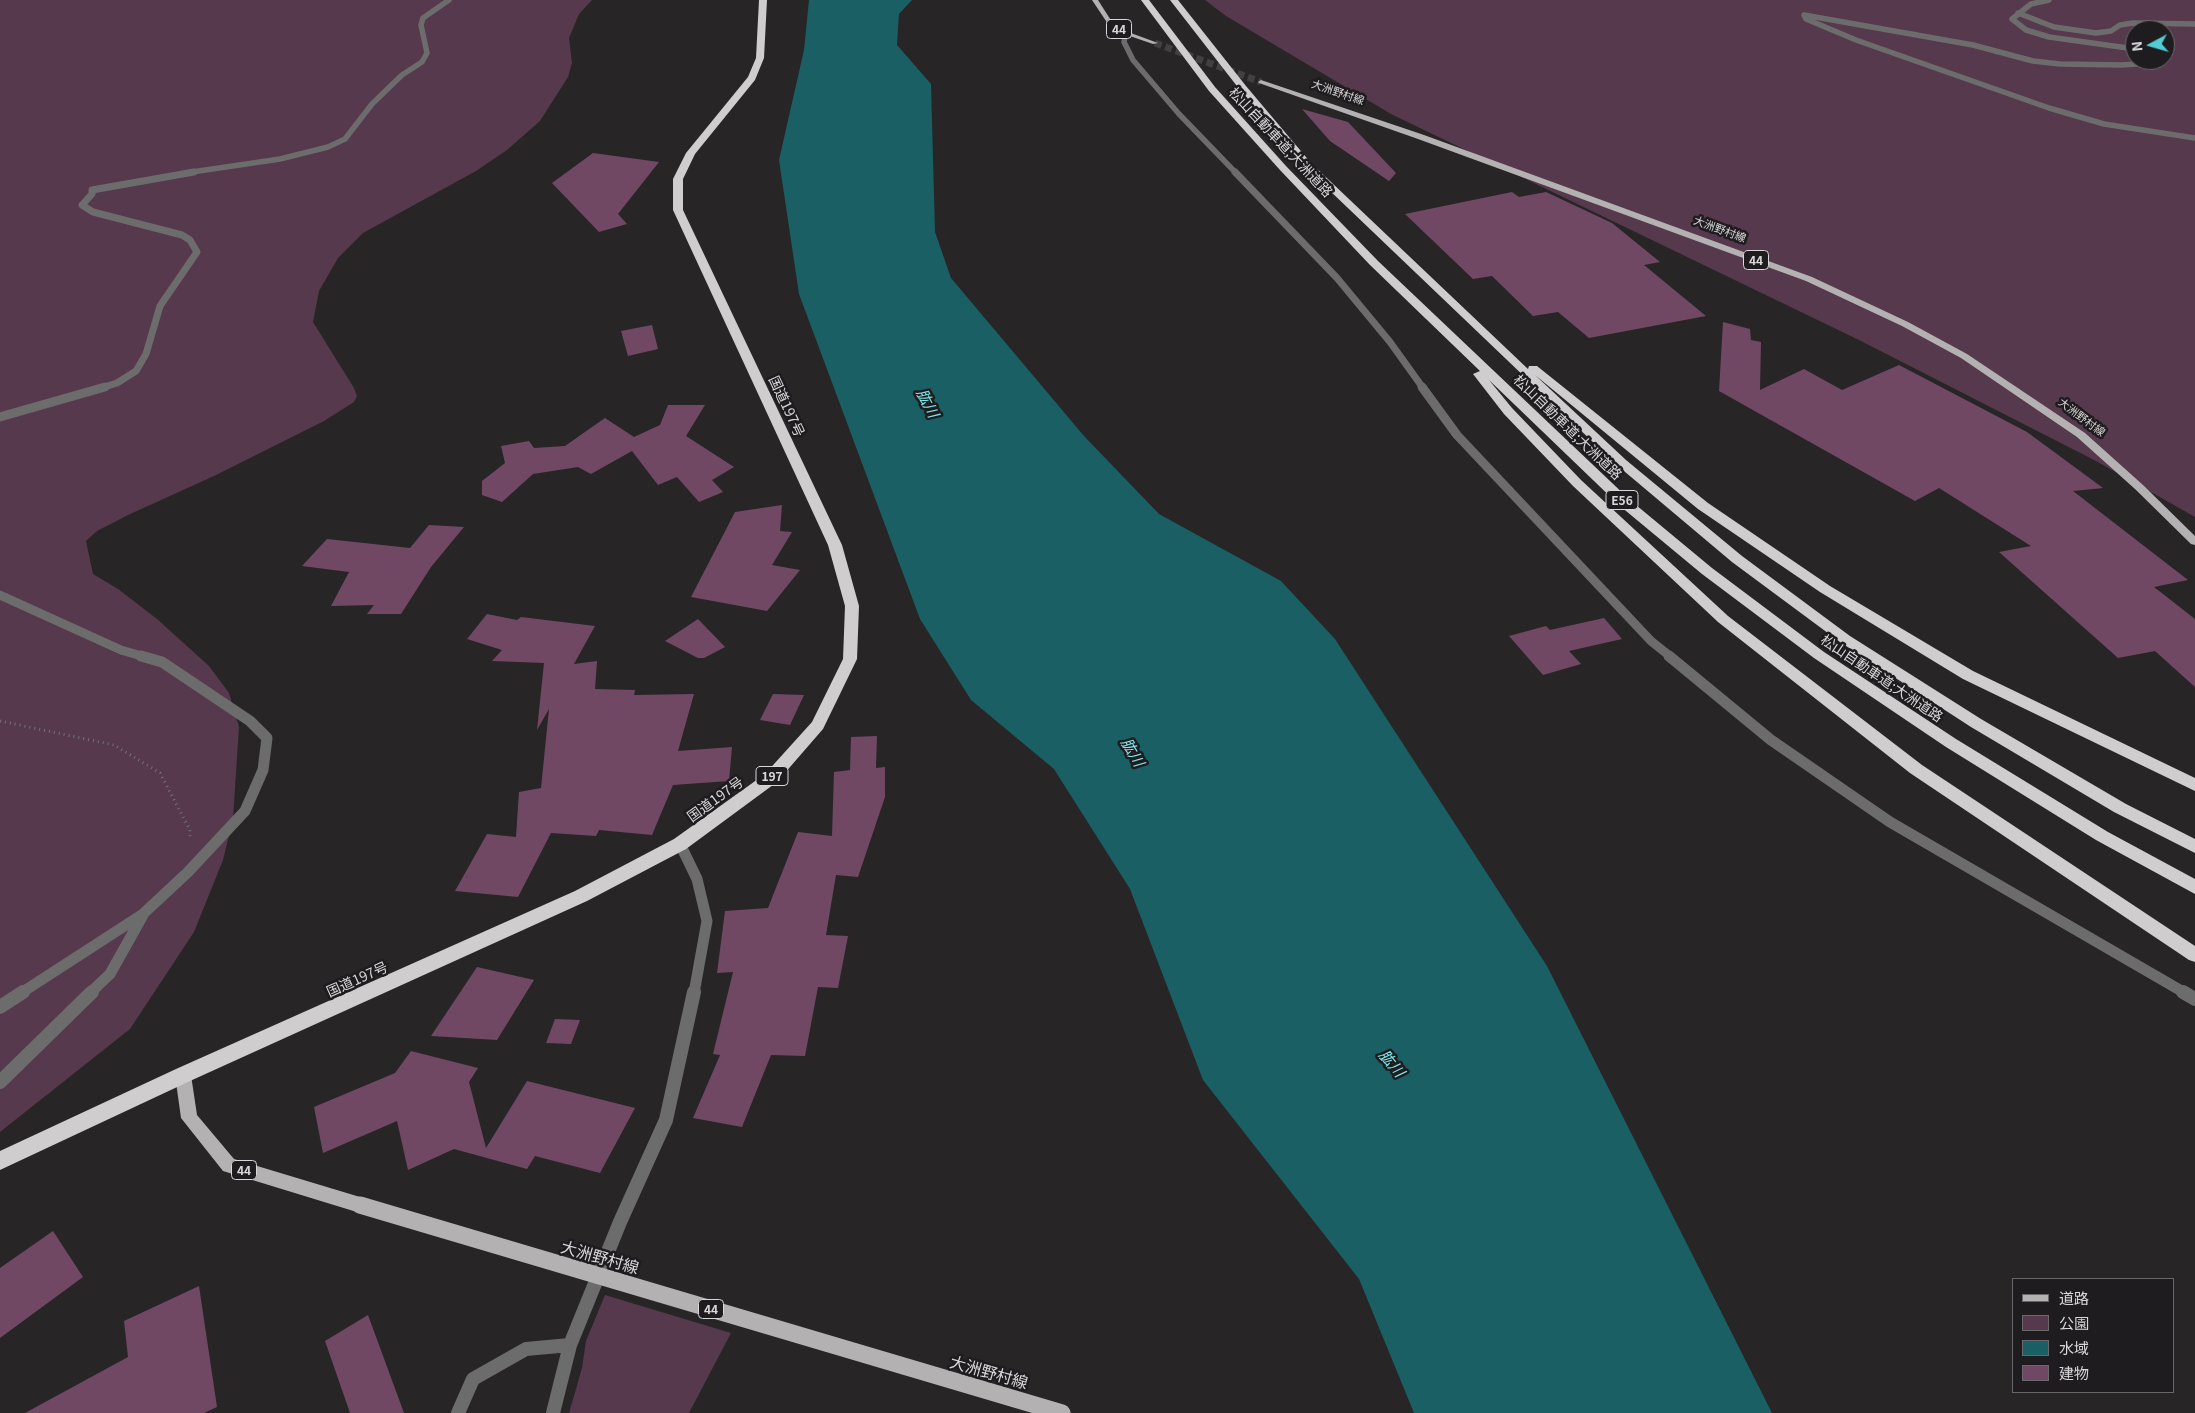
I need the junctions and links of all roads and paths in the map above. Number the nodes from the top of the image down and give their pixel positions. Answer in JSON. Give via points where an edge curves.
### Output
{"nodes":[{"id":1,"x":449,"y":0,"type":"edge"},
{"id":2,"x":763,"y":0,"type":"edge"},
{"id":3,"x":1096,"y":0,"type":"edge"},
{"id":4,"x":1145,"y":0,"type":"edge"},
{"id":5,"x":1174,"y":0,"type":"edge"},
{"id":6,"x":2049,"y":0,"type":"edge"},
{"id":7,"x":2018,"y":13,"type":"junction"},
{"id":8,"x":2195,"y":24,"type":"edge"},
{"id":9,"x":1126,"y":33,"type":"junction"},
{"id":10,"x":1155,"y":43,"type":"tunnel mouth"},
{"id":11,"x":2125,"y":48,"type":"edge"},
{"id":12,"x":2125,"y":65,"type":"edge"},
{"id":13,"x":1261,"y":82,"type":"tunnel mouth"},
{"id":14,"x":2195,"y":138,"type":"edge"},
{"id":15,"x":1466,"y":318,"type":"junction"},
{"id":16,"x":1444,"y":330,"type":"junction"},
{"id":17,"x":0,"y":417,"type":"edge"},
{"id":18,"x":2195,"y":542,"type":"edge"},
{"id":19,"x":0,"y":595,"type":"edge"},
{"id":20,"x":0,"y":721,"type":"edge"},
{"id":21,"x":2195,"y":785,"type":"edge"},
{"id":22,"x":680,"y":844,"type":"junction"},
{"id":23,"x":2195,"y":847,"type":"edge"},
{"id":24,"x":188,"y":872,"type":"junction"},
{"id":25,"x":2195,"y":887,"type":"edge"},
{"id":26,"x":144,"y":914,"type":"junction"},
{"id":27,"x":2195,"y":955,"type":"edge"},
{"id":28,"x":2195,"y":999,"type":"edge"},
{"id":29,"x":0,"y":1007,"type":"edge"},
{"id":30,"x":183,"y":1075,"type":"junction"},
{"id":31,"x":0,"y":1082,"type":"edge"},
{"id":32,"x":0,"y":1161,"type":"edge"},
{"id":33,"x":570,"y":1345,"type":"junction"},
{"id":34,"x":458,"y":1413,"type":"edge"},
{"id":35,"x":554,"y":1413,"type":"edge"},
{"id":36,"x":1062,"y":1413,"type":"edge"}],
"edges":[{"from":1,"to":17,"type":"street","via":[[423,18],[421,25],[427,54],[422,62],[402,75],[372,104],[345,139],[328,147],[280,159],[92,190],[82,204],[93,212],[182,235],[190,240],[197,252],[160,306],[146,354],[136,371],[117,383]]},
{"from":2,"to":22,"type":"highway","name":"国道197号","number":"197","via":[[760,58],[752,78],[691,153],[678,179],[678,210],[835,545],[852,606],[850,659],[818,725],[771,778]]},
{"from":3,"to":9,"type":"main road","number":"44","via":[[1110,23]]},
{"from":4,"to":16,"type":"highway","name":"松山自動車道;大洲道路","number":"E56","via":[[1212,89],[1282,168]]},
{"from":5,"to":15,"type":"highway","name":"松山自動車道;大洲道路","number":"E56","via":[[1308,164]]},
{"from":6,"to":7,"type":"street","via":[[2031,4]]},
{"from":7,"to":8,"type":"street","via":[[2054,27],[2096,33],[2133,22]]},
{"from":7,"to":11,"type":"street","via":[[2012,19],[2026,30],[2050,37]]},
{"from":9,"to":10,"type":"main road","number":"44"},
{"from":9,"to":28,"type":"street","via":[[1124,42],[1133,60],[1179,114],[1337,278],[1390,342],[1458,435],[1651,641],[1771,740],[1890,822]]},
{"from":12,"to":14,"type":"street","via":[[2033,61],[1972,45],[1804,15],[1806,19],[1856,40],[2049,108],[2104,124]]},
{"from":13,"to":18,"type":"main road","name":"大洲野村線","number":"44","via":[[1810,279],[1906,324],[1964,356],[2081,435]]},
{"from":15,"to":21,"type":"highway","via":[[1543,375],[1703,506],[1825,589],[1968,675]]},
{"from":15,"to":23,"type":"highway","name":"松山自動車道;大洲道路","number":"E56","via":[[1622,463],[1737,559],[1845,639],[1984,728],[2120,808]]},
{"from":16,"to":25,"type":"highway","name":"松山自動車道;大洲道路","number":"E56","via":[[1625,503],[1707,571],[1819,655],[1993,769],[2102,836]]},
{"from":16,"to":27,"type":"highway","via":[[1508,411],[1577,483],[1723,619],[1916,768]]},
{"from":19,"to":24,"type":"street","via":[[121,650],[162,662],[250,721],[267,738],[262,770],[245,811]]},
{"from":20,"to":24,"type":"path","via":[[114,745],[160,773],[190,830]]},
{"from":22,"to":30,"type":"highway","name":"国道197号","number":"197","via":[[581,896]]},
{"from":22,"to":33,"type":"street","via":[[697,879],[707,921],[688,1027],[666,1120]]},
{"from":24,"to":26,"type":"street"},
{"from":26,"to":29,"type":"street"},
{"from":26,"to":31,"type":"street","via":[[110,974]]},
{"from":30,"to":32,"type":"highway","name":"国道197号","number":"197"},
{"from":30,"to":36,"type":"main road","name":"大洲野村線","number":"44","bridge":true,"via":[[189,1118],[229,1165]]},
{"from":33,"to":34,"type":"street","via":[[526,1349],[473,1379]]},
{"from":33,"to":35,"type":"street"}]}
